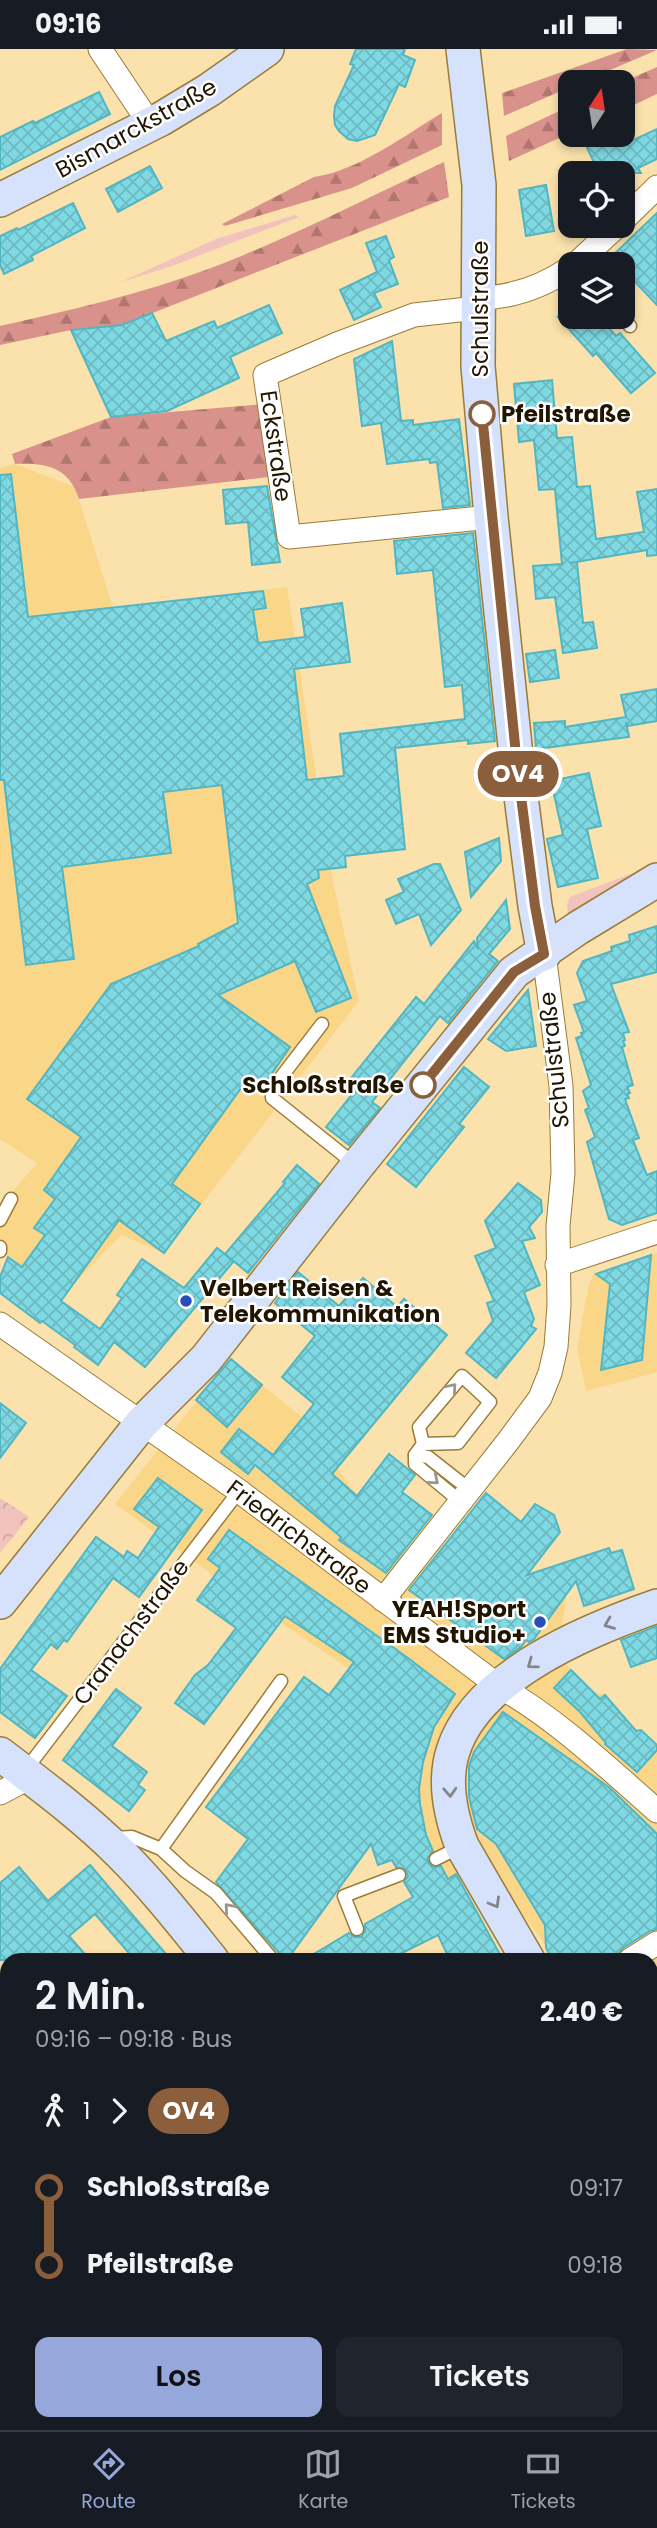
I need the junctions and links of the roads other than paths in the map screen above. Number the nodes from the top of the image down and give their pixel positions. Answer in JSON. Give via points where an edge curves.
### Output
{"nodes":[{"id":1,"x":100,"y":49,"type":"edge"},
{"id":2,"x":267,"y":49,"type":"edge"},
{"id":3,"x":463,"y":49,"type":"edge"},
{"id":4,"x":150,"y":124,"type":"junction"},
{"id":5,"x":657,"y":187,"type":"edge"},
{"id":6,"x":0,"y":200,"type":"edge"},
{"id":7,"x":635,"y":208,"type":"edge"},
{"id":8,"x":604,"y":238,"type":"edge"},
{"id":9,"x":590,"y":252,"type":"edge"},
{"id":10,"x":558,"y":276,"type":"edge"},
{"id":11,"x":477,"y":303,"type":"junction"},
{"id":12,"x":491,"y":517,"type":"junction"},
{"id":13,"x":657,"y":880,"type":"edge"},
{"id":14,"x":544,"y":954,"type":"junction"},
{"id":15,"x":322,"y":1024,"type":"dead end"},
{"id":16,"x":357,"y":1166,"type":"junction"},
{"id":17,"x":11,"y":1199,"type":"dead end"},
{"id":18,"x":0,"y":1220,"type":"edge"},
{"id":19,"x":657,"y":1232,"type":"edge"},
{"id":20,"x":557,"y":1265,"type":"junction"},
{"id":21,"x":0,"y":1324,"type":"edge"},
{"id":22,"x":141,"y":1424,"type":"junction"},
{"id":23,"x":419,"y":1449,"type":"junction"},
{"id":24,"x":239,"y":1491,"type":"junction"},
{"id":25,"x":465,"y":1496,"type":"junction"},
{"id":26,"x":383,"y":1600,"type":"junction"},
{"id":27,"x":0,"y":1602,"type":"edge"},
{"id":28,"x":657,"y":1606,"type":"edge"},
{"id":29,"x":281,"y":1681,"type":"dead end"},
{"id":30,"x":500,"y":1687,"type":"junction"},
{"id":31,"x":10,"y":1779,"type":"edge"},
{"id":32,"x":657,"y":1811,"type":"edge"},
{"id":33,"x":103,"y":1838,"type":"junction"},
{"id":34,"x":161,"y":1849,"type":"junction"},
{"id":35,"x":400,"y":1875,"type":"dead end"},
{"id":36,"x":357,"y":1929,"type":"dead end"},
{"id":37,"x":657,"y":1943,"type":"edge"},
{"id":38,"x":206,"y":1953,"type":"edge"},
{"id":39,"x":267,"y":1953,"type":"edge"},
{"id":40,"x":523,"y":1953,"type":"edge"},
{"id":41,"x":641,"y":1953,"type":"edge"}],
"edges":[{"from":1,"to":4,"type":"street"},
{"from":2,"to":4,"type":"street","name":"Bismarckstraße"},
{"from":3,"to":11,"type":"street","name":"Schulstraße","via":[[480,185]]},
{"from":4,"to":6,"type":"street","name":"Bismarckstraße"},
{"from":5,"to":7,"type":"street"},
{"from":8,"to":9,"type":"street"},
{"from":10,"to":11,"type":"street"},
{"from":11,"to":12,"type":"street","name":"Schulstraße"},
{"from":11,"to":12,"type":"street","name":"Eckstraße","via":[[414,315],[265,375],[289,537]]},
{"from":12,"to":14,"type":"street","name":"Schulstraße","via":[[521,799]]},
{"from":13,"to":14,"type":"street"},
{"from":14,"to":16,"type":"street","via":[[514,972]]},
{"from":14,"to":20,"type":"street","name":"Schulstraße","via":[[561,1086],[563,1173]]},
{"from":15,"to":16,"type":"lane","via":[[272,1089],[272,1098]]},
{"from":16,"to":22,"type":"street","via":[[206,1359]]},
{"from":17,"to":18,"type":"lane"},
{"from":19,"to":20,"type":"street"},
{"from":20,"to":25,"type":"street","name":"Schulstraße","via":[[559,1305],[550,1373],[540,1398]]},
{"from":21,"to":22,"type":"street","name":"Friedrichstraße"},
{"from":22,"to":24,"type":"street","name":"Friedrichstraße"},
{"from":22,"to":27,"type":"street"},
{"from":23,"to":23,"type":"lane","one_way":true,"via":[[419,1427],[462,1376],[490,1402],[458,1443]]},
{"from":23,"to":25,"type":"lane","via":[[415,1464]]},
{"from":24,"to":26,"type":"street","name":"Friedrichstraße"},
{"from":24,"to":31,"type":"lane","name":"Cranachstraße"},
{"from":25,"to":26,"type":"street","name":"Schulstraße"},
{"from":26,"to":30,"type":"street","name":"Friedrichstraße"},
{"from":28,"to":30,"type":"street","one_way":true,"via":[[565,1642]]},
{"from":29,"to":34,"type":"lane"},
{"from":30,"to":32,"type":"street","name":"Friedrichstraße","via":[[562,1731]]},
{"from":30,"to":40,"type":"street","one_way":true,"via":[[472,1715],[452,1754],[449,1785],[455,1828],[449,1852]]},
{"from":31,"to":33,"type":"street"},
{"from":33,"to":34,"type":"lane","via":[[132,1837]]},
{"from":33,"to":38,"type":"street"},
{"from":39,"to":34,"type":"lane","one_way":true,"via":[[216,1893]]},
{"from":35,"to":36,"type":"lane","via":[[344,1896]]},
{"from":37,"to":41,"type":"street"}]}
